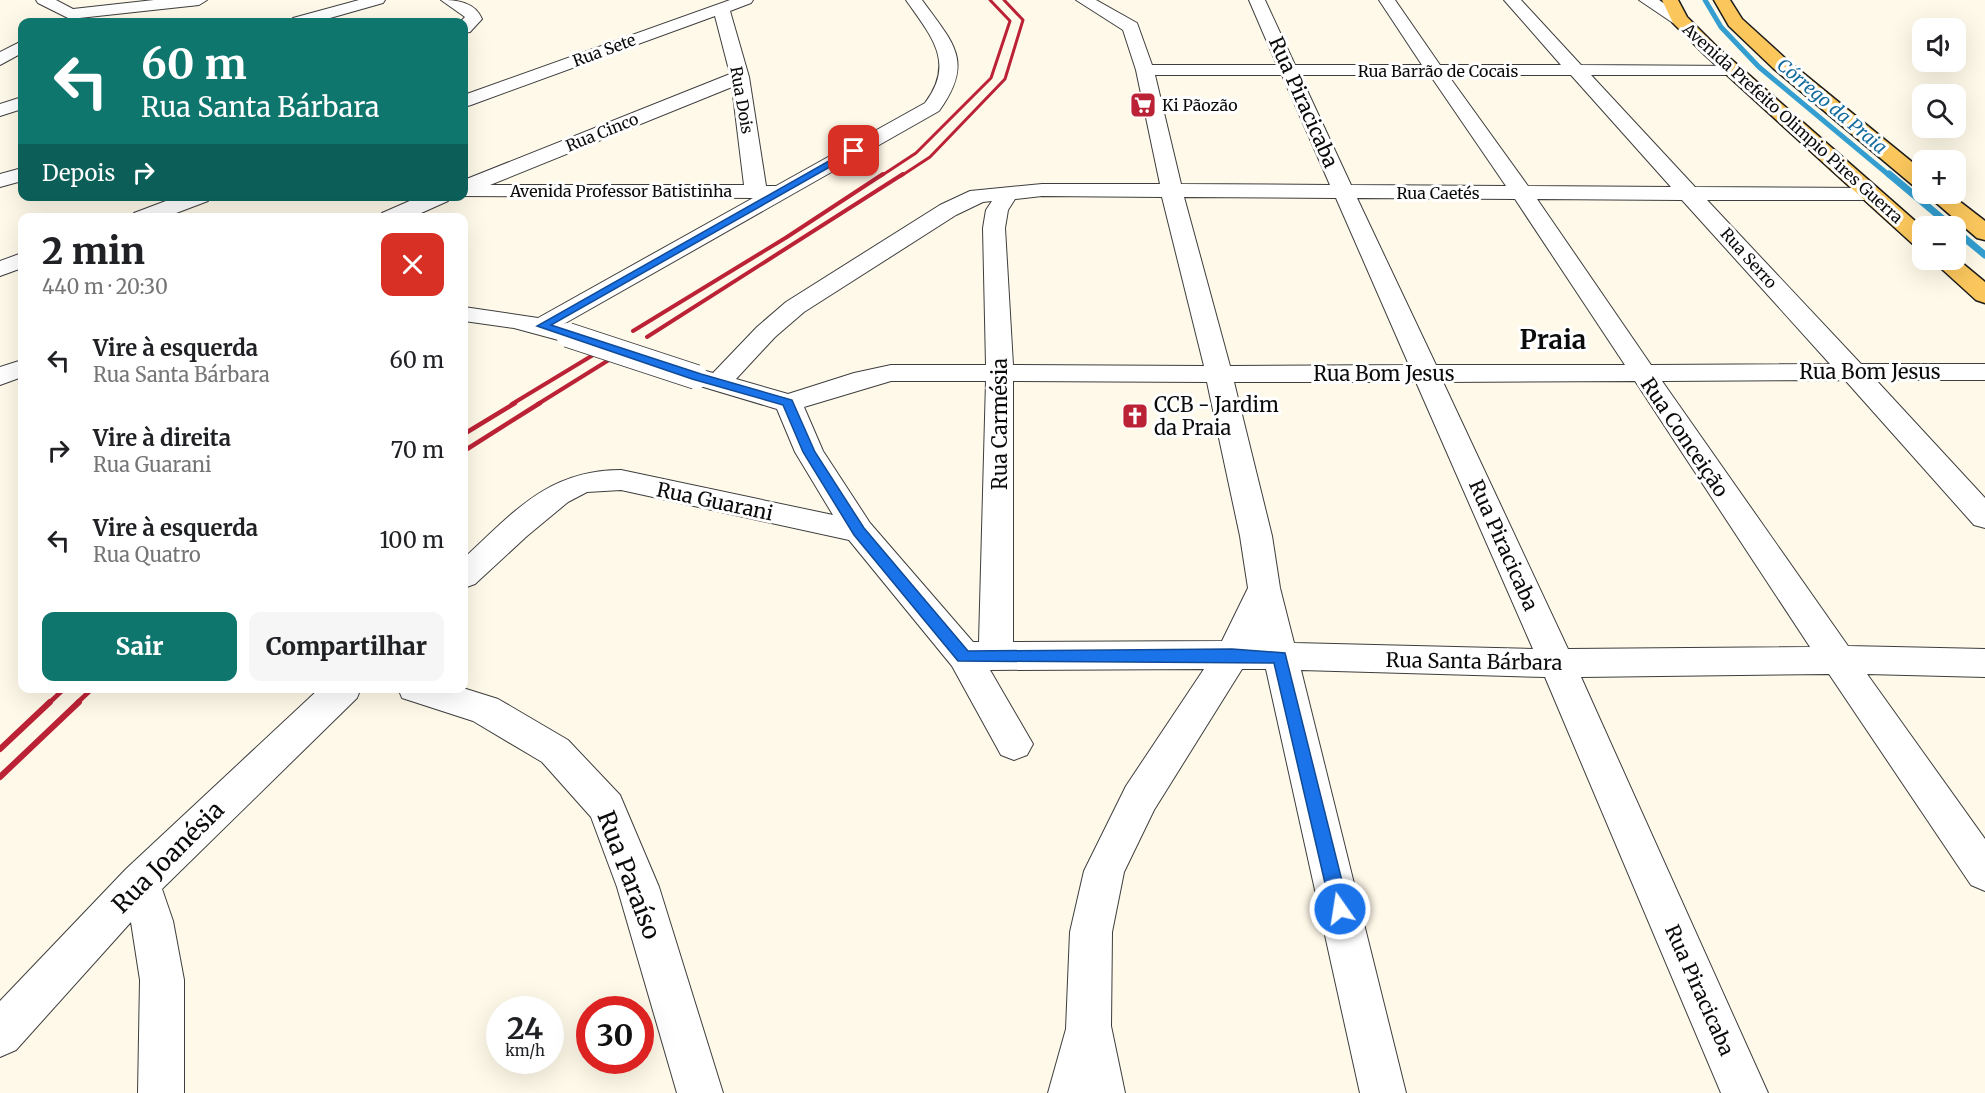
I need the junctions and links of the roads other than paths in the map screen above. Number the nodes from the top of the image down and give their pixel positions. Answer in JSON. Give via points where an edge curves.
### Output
{"nodes":[{"id":1,"x":44,"y":0,"type":"edge"},
{"id":2,"x":98,"y":0,"type":"edge"},
{"id":3,"x":199,"y":0,"type":"edge"},
{"id":4,"x":377,"y":0,"type":"edge"},
{"id":5,"x":449,"y":0,"type":"edge"},
{"id":6,"x":745,"y":0,"type":"edge"},
{"id":7,"x":914,"y":0,"type":"edge"},
{"id":8,"x":1084,"y":0,"type":"edge"},
{"id":9,"x":1257,"y":0,"type":"edge"},
{"id":10,"x":1387,"y":0,"type":"edge"},
{"id":11,"x":1512,"y":0,"type":"edge"},
{"id":12,"x":1647,"y":0,"type":"edge"},
{"id":13,"x":1722,"y":0,"type":"edge"},
{"id":14,"x":721,"y":8,"type":"junction"},
{"id":15,"x":1674,"y":9,"type":"edge"},
{"id":16,"x":64,"y":18,"type":"edge"},
{"id":17,"x":312,"y":18,"type":"edge"},
{"id":18,"x":468,"y":24,"type":"edge"},
{"id":19,"x":18,"y":49,"type":"edge"},
{"id":20,"x":0,"y":60,"type":"edge"},
{"id":21,"x":1145,"y":70,"type":"junction"},
{"id":22,"x":1290,"y":70,"type":"junction"},
{"id":23,"x":1433,"y":70,"type":"junction"},
{"id":24,"x":1731,"y":70,"type":"junction"},
{"id":25,"x":1578,"y":71,"type":"junction"},
{"id":26,"x":740,"y":77,"type":"junction"},
{"id":27,"x":468,"y":100,"type":"edge"},
{"id":28,"x":18,"y":104,"type":"edge"},
{"id":29,"x":0,"y":110,"type":"edge"},
{"id":30,"x":1912,"y":173,"type":"edge"},
{"id":31,"x":18,"y":175,"type":"edge"},
{"id":32,"x":0,"y":181,"type":"edge"},
{"id":33,"x":468,"y":187,"type":"edge"},
{"id":34,"x":0,"y":189,"type":"edge"},
{"id":35,"x":18,"y":189,"type":"edge"},
{"id":36,"x":468,"y":189,"type":"edge"},
{"id":37,"x":756,"y":192,"type":"junction"},
{"id":38,"x":779,"y":192,"type":"junction"},
{"id":39,"x":1172,"y":192,"type":"junction"},
{"id":40,"x":1344,"y":193,"type":"junction"},
{"id":41,"x":1522,"y":193,"type":"junction"},
{"id":42,"x":1690,"y":194,"type":"junction"},
{"id":43,"x":1007,"y":195,"type":"junction"},
{"id":44,"x":1870,"y":195,"type":"junction"},
{"id":45,"x":187,"y":201,"type":"edge"},
{"id":46,"x":429,"y":201,"type":"edge"},
{"id":47,"x":1949,"y":204,"type":"edge"},
{"id":48,"x":155,"y":213,"type":"edge"},
{"id":49,"x":402,"y":213,"type":"edge"},
{"id":50,"x":1912,"y":231,"type":"edge"},
{"id":51,"x":1985,"y":233,"type":"edge"},
{"id":52,"x":18,"y":261,"type":"edge"},
{"id":53,"x":0,"y":268,"type":"edge"},
{"id":54,"x":1956,"y":270,"type":"edge"},
{"id":55,"x":1985,"y":295,"type":"edge"},
{"id":56,"x":468,"y":314,"type":"edge"},
{"id":57,"x":542,"y":326,"type":"junction"},
{"id":58,"x":18,"y":370,"type":"edge"},
{"id":59,"x":1851,"y":371,"type":"junction"},
{"id":60,"x":1426,"y":372,"type":"junction"},
{"id":61,"x":1641,"y":372,"type":"junction"},
{"id":62,"x":1985,"y":372,"type":"edge"},
{"id":63,"x":1000,"y":373,"type":"junction"},
{"id":64,"x":1219,"y":374,"type":"junction"},
{"id":65,"x":0,"y":377,"type":"edge"},
{"id":66,"x":707,"y":380,"type":"junction"},
{"id":67,"x":788,"y":402,"type":"junction"},
{"id":68,"x":1985,"y":517,"type":"edge"},
{"id":69,"x":859,"y":531,"type":"junction"},
{"id":70,"x":468,"y":572,"type":"edge"},
{"id":71,"x":1264,"y":588,"type":"junction"},
{"id":72,"x":1232,"y":655,"type":"junction"},
{"id":73,"x":980,"y":657,"type":"junction"},
{"id":74,"x":1280,"y":657,"type":"junction"},
{"id":75,"x":1836,"y":660,"type":"junction"},
{"id":76,"x":1557,"y":663,"type":"junction"},
{"id":77,"x":1985,"y":663,"type":"edge"},
{"id":78,"x":339,"y":693,"type":"edge"},
{"id":79,"x":431,"y":693,"type":"edge"},
{"id":80,"x":1014,"y":744,"type":"dead end"},
{"id":81,"x":1985,"y":872,"type":"edge"},
{"id":82,"x":140,"y":883,"type":"junction"},
{"id":83,"x":1088,"y":1026,"type":"junction"},
{"id":84,"x":0,"y":1034,"type":"edge"},
{"id":85,"x":161,"y":1093,"type":"edge"},
{"id":86,"x":700,"y":1093,"type":"edge"},
{"id":87,"x":1071,"y":1093,"type":"edge"},
{"id":88,"x":1102,"y":1093,"type":"edge"},
{"id":89,"x":1383,"y":1093,"type":"edge"},
{"id":90,"x":1745,"y":1093,"type":"edge"}],
"edges":[{"from":1,"to":16,"type":"street"},
{"from":2,"to":16,"type":"street"},
{"from":3,"to":16,"type":"street"},
{"from":4,"to":17,"type":"street"},
{"from":5,"to":18,"type":"street","via":[[472,14],[474,19]]},
{"from":6,"to":14,"type":"street","name":"Rua Sete"},
{"from":7,"to":38,"type":"street","via":[[947,49],[950,73],[945,93],[932,107],[909,121]]},
{"from":8,"to":21,"type":"street","via":[[1130,18]]},
{"from":9,"to":22,"type":"street","name":"Rua Piracicaba"},
{"from":10,"to":23,"type":"street","name":"Rua Conceição"},
{"from":11,"to":25,"type":"street","name":"Rua Serro"},
{"from":12,"to":15,"type":"street"},
{"from":13,"to":30,"type":"main road","name":"Avenida Prefeito Olimpio Pires Guerra","via":[[1735,22],[1773,58]]},
{"from":14,"to":26,"type":"street","name":"Rua Dois"},
{"from":14,"to":27,"type":"street","name":"Rua Sete"},
{"from":15,"to":24,"type":"main road","name":"Avenida Prefeito Olimpio Pires Guerra"},
{"from":19,"to":20,"type":"street"},
{"from":21,"to":22,"type":"street","name":"Rua Barrão de Cocais"},
{"from":21,"to":39,"type":"street"},
{"from":22,"to":23,"type":"street","name":"Rua Barrão de Cocais"},
{"from":22,"to":40,"type":"street","name":"Rua Piracicaba"},
{"from":23,"to":25,"type":"street","name":"Rua Barrão de Cocais"},
{"from":23,"to":41,"type":"street","name":"Rua Conceição"},
{"from":24,"to":25,"type":"street","name":"Rua Barrão de Cocais"},
{"from":24,"to":44,"type":"main road","name":"Avenida Prefeito Olimpio Pires Guerra"},
{"from":25,"to":42,"type":"street","name":"Rua Serro"},
{"from":26,"to":33,"type":"street","name":"Rua Cinco"},
{"from":26,"to":37,"type":"street","name":"Rua Dois"},
{"from":28,"to":29,"type":"street"},
{"from":31,"to":32,"type":"street"},
{"from":34,"to":35,"type":"street"},
{"from":36,"to":37,"type":"street","name":"Avenida Professor Batistinha"},
{"from":37,"to":38,"type":"street","name":"Avenida Professor Batistinha"},
{"from":38,"to":57,"type":"street"},
{"from":39,"to":40,"type":"street","name":"Rua Caetés"},
{"from":39,"to":43,"type":"street","name":"Rua Caetés","via":[[1042,190]]},
{"from":39,"to":64,"type":"street"},
{"from":40,"to":41,"type":"street","name":"Rua Caetés"},
{"from":40,"to":60,"type":"street","name":"Rua Piracicaba"},
{"from":41,"to":42,"type":"street","name":"Rua Caetés"},
{"from":41,"to":61,"type":"street","name":"Rua Conceição"},
{"from":42,"to":44,"type":"street","name":"Rua Caetés"},
{"from":42,"to":59,"type":"street","name":"Rua Serro"},
{"from":43,"to":63,"type":"street","name":"Rua Carmésia","via":[[997,210],[994,228]]},
{"from":43,"to":66,"type":"street","name":"Rua Caetés","via":[[965,200],[795,307]]},
{"from":44,"to":50,"type":"main road","name":"Avenida Prefeito Olimpio Pires Guerra"},
{"from":45,"to":48,"type":"street"},
{"from":46,"to":49,"type":"street"},
{"from":47,"to":51,"type":"main road"},
{"from":52,"to":53,"type":"street"},
{"from":54,"to":55,"type":"main road"},
{"from":56,"to":57,"type":"street"},
{"from":57,"to":66,"type":"street","bridge":true},
{"from":58,"to":65,"type":"street"},
{"from":59,"to":61,"type":"street","name":"Rua Bom Jesus"},
{"from":59,"to":62,"type":"street","name":"Rua Bom Jesus"},
{"from":59,"to":68,"type":"street","name":"Rua Serro"},
{"from":60,"to":61,"type":"street","name":"Rua Bom Jesus"},
{"from":60,"to":64,"type":"street","name":"Rua Bom Jesus"},
{"from":60,"to":76,"type":"street","name":"Rua Piracicaba"},
{"from":61,"to":75,"type":"street","name":"Rua Conceição"},
{"from":63,"to":64,"type":"street","name":"Rua Bom Jesus"},
{"from":63,"to":67,"type":"street","name":"Rua Bom Jesus","via":[[891,373]]},
{"from":63,"to":73,"type":"street","name":"Rua Carmésia"},
{"from":64,"to":71,"type":"street"},
{"from":66,"to":67,"type":"street"},
{"from":67,"to":69,"type":"street","via":[[809,452]]},
{"from":69,"to":70,"type":"street","name":"Rua Guarani","via":[[621,480],[591,480],[571,487],[519,526]]},
{"from":69,"to":73,"type":"street"},
{"from":71,"to":72,"type":"street"},
{"from":71,"to":74,"type":"street"},
{"from":72,"to":73,"type":"street","name":"Rua Santa Bárbara"},
{"from":72,"to":74,"type":"street","name":"Rua Santa Bárbara"},
{"from":72,"to":83,"type":"street","via":[[1140,798],[1104,871],[1091,932]]},
{"from":73,"to":80,"type":"street"},
{"from":74,"to":76,"type":"street","name":"Rua Santa Bárbara"},
{"from":74,"to":89,"type":"street"},
{"from":75,"to":76,"type":"street","name":"Rua Santa Bárbara"},
{"from":75,"to":77,"type":"street","name":"Rua Santa Bárbara"},
{"from":75,"to":81,"type":"street","name":"Rua Conceição"},
{"from":76,"to":90,"type":"street","name":"Rua Piracicaba"},
{"from":78,"to":82,"type":"street","name":"Rua Joanésia"},
{"from":79,"to":86,"type":"street","name":"Rua Paraíso","via":[[485,710],[555,751],[606,807],[638,887]]},
{"from":82,"to":84,"type":"street","name":"Rua Joanésia"},
{"from":82,"to":85,"type":"street","via":[[152,921],[162,980]]},
{"from":83,"to":87,"type":"street"},
{"from":83,"to":88,"type":"street"}]}
